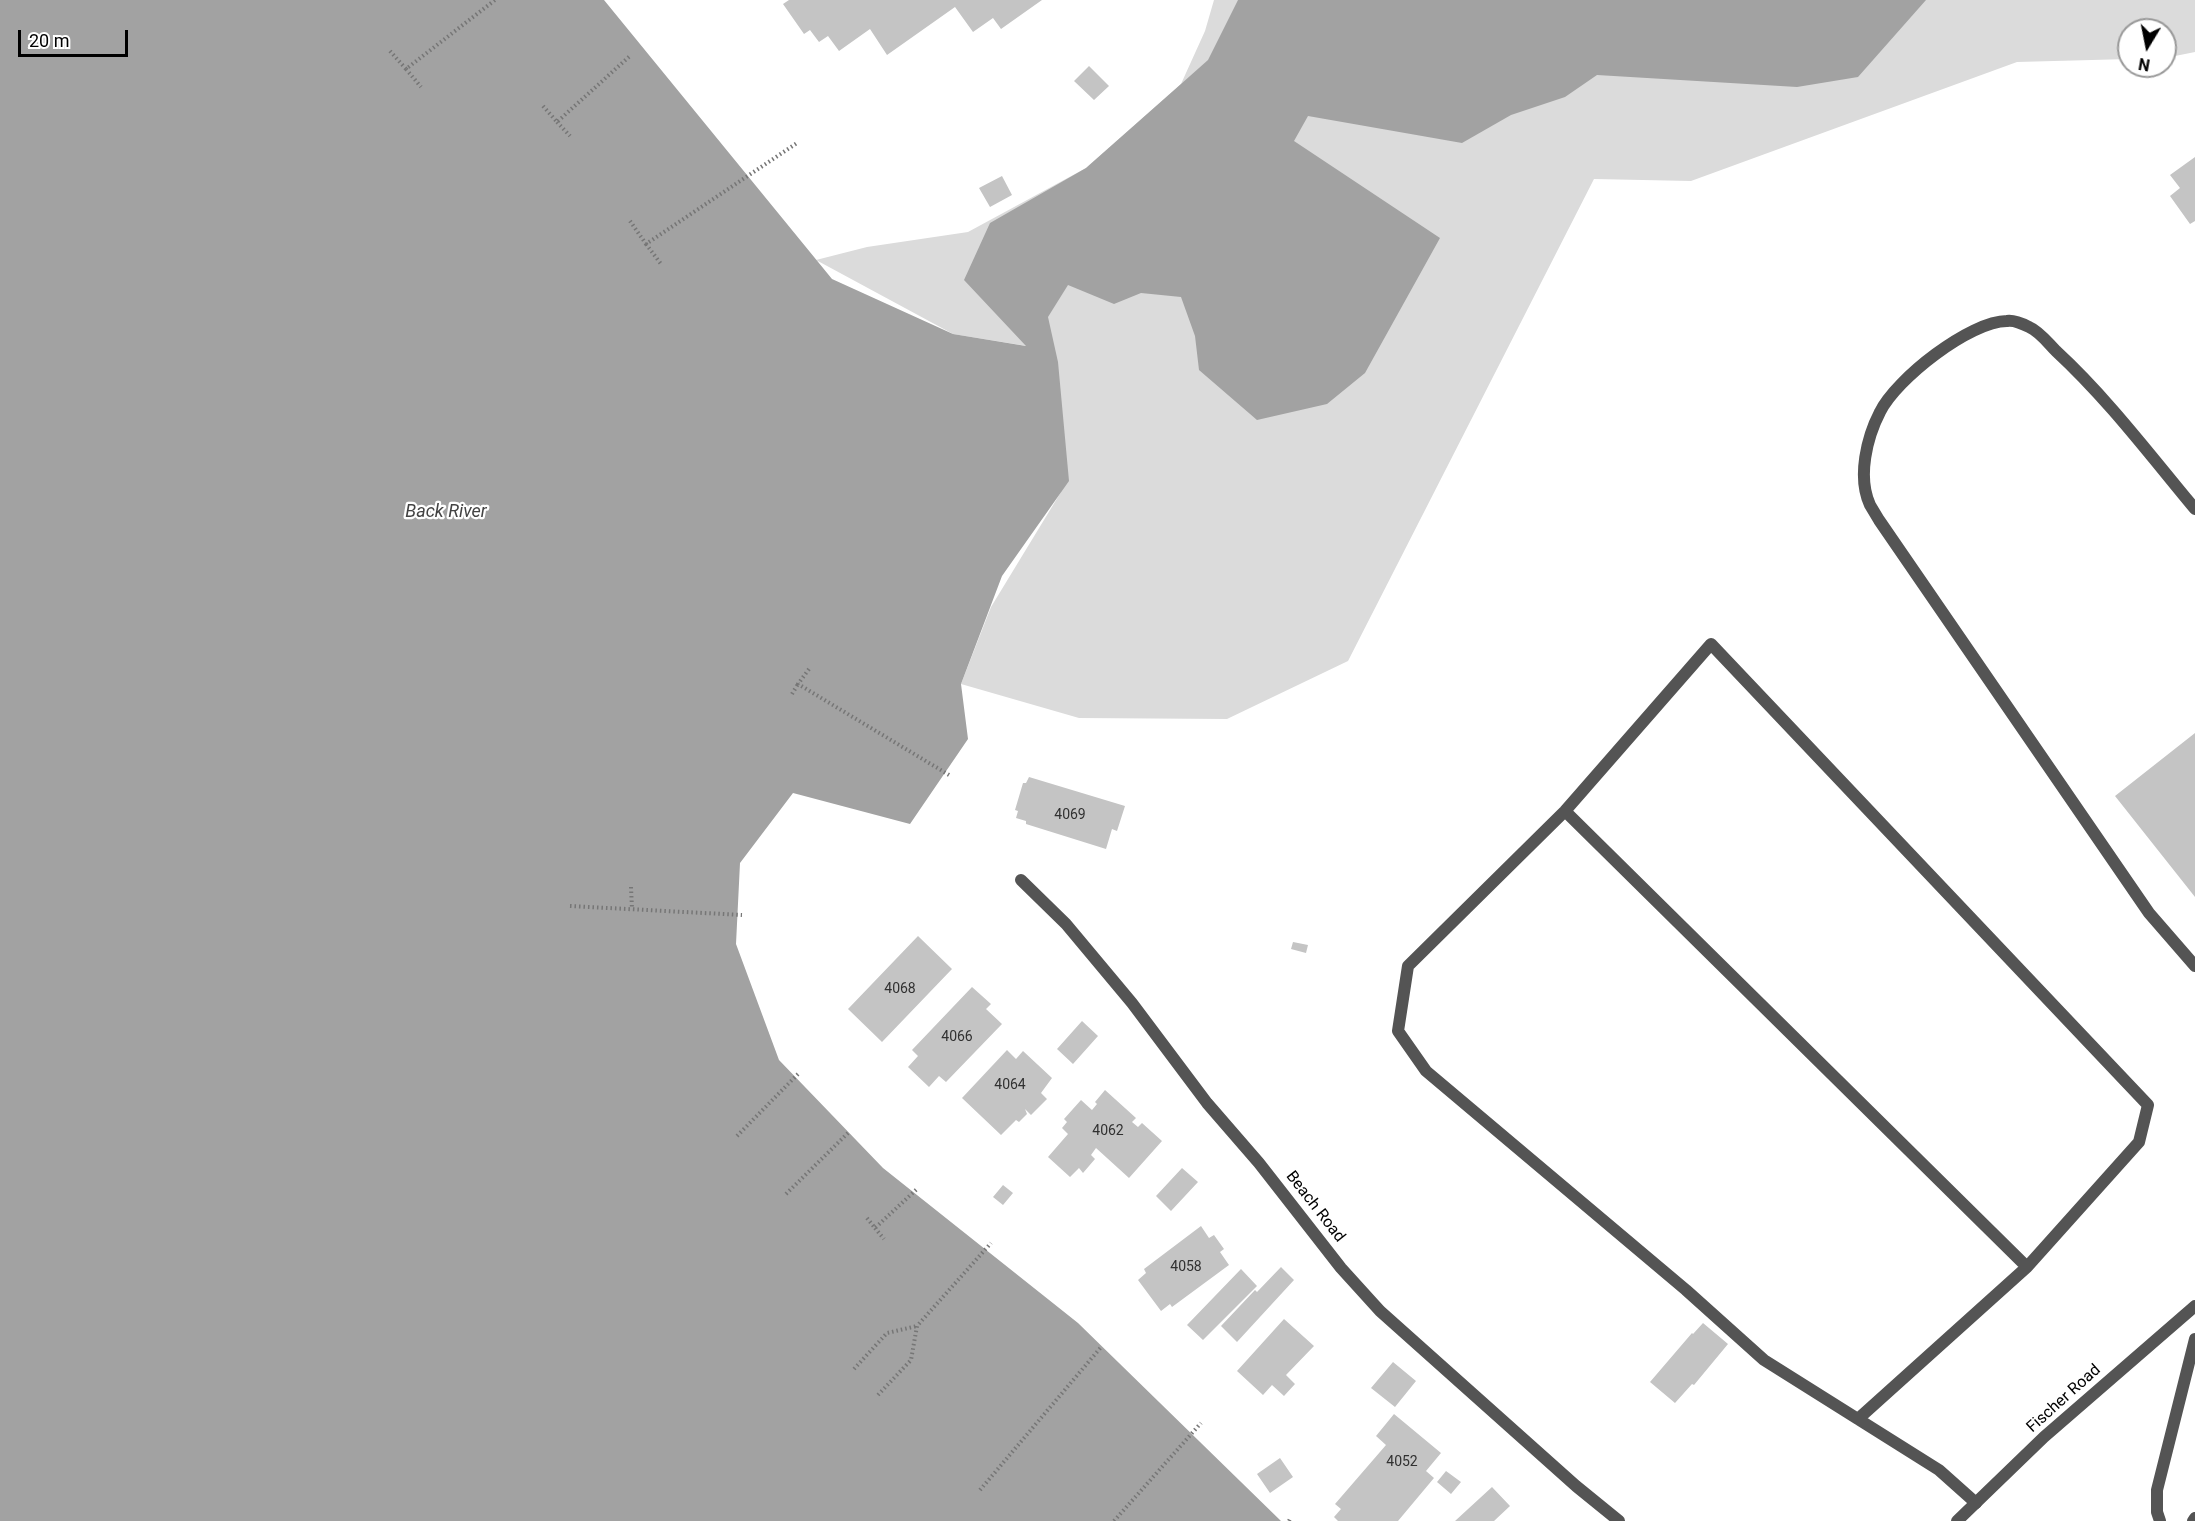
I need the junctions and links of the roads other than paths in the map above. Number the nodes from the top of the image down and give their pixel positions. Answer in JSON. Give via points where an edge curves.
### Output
{"nodes":[{"id":1,"x":2195,"y":508,"type":"edge"},
{"id":2,"x":1565,"y":811,"type":"junction"},
{"id":3,"x":1021,"y":879,"type":"dead end"},
{"id":4,"x":2195,"y":966,"type":"edge"},
{"id":5,"x":2027,"y":1267,"type":"junction"},
{"id":6,"x":2195,"y":1306,"type":"edge"},
{"id":7,"x":2195,"y":1339,"type":"edge"},
{"id":8,"x":1858,"y":1419,"type":"junction"},
{"id":9,"x":1976,"y":1503,"type":"junction"},
{"id":10,"x":1619,"y":1521,"type":"edge"},
{"id":11,"x":1957,"y":1521,"type":"edge"},
{"id":12,"x":2160,"y":1521,"type":"edge"}],
"edges":[{"from":1,"to":4,"type":"street","via":[[2086,379],[2031,327],[2007,320],[1956,340],[1921,364],[1881,410],[1865,462],[1869,503],[1898,549],[2149,913]]},
{"from":2,"to":5,"type":"street"},
{"from":2,"to":5,"type":"street","via":[[1711,644],[2148,1105],[2139,1142]]},
{"from":2,"to":8,"type":"street","via":[[1408,966],[1398,1031],[1426,1071],[1764,1360]]},
{"from":3,"to":10,"type":"street","name":"Beach Road","via":[[1066,924],[1132,1003],[1207,1103],[1380,1311]]},
{"from":5,"to":8,"type":"street"},
{"from":6,"to":9,"type":"street","name":"Fischer Road","via":[[2044,1437]]},
{"from":7,"to":12,"type":"street","via":[[2157,1490]]},
{"from":8,"to":9,"type":"street","via":[[1939,1470]]},
{"from":9,"to":11,"type":"street","name":"Fischer Road"}]}
